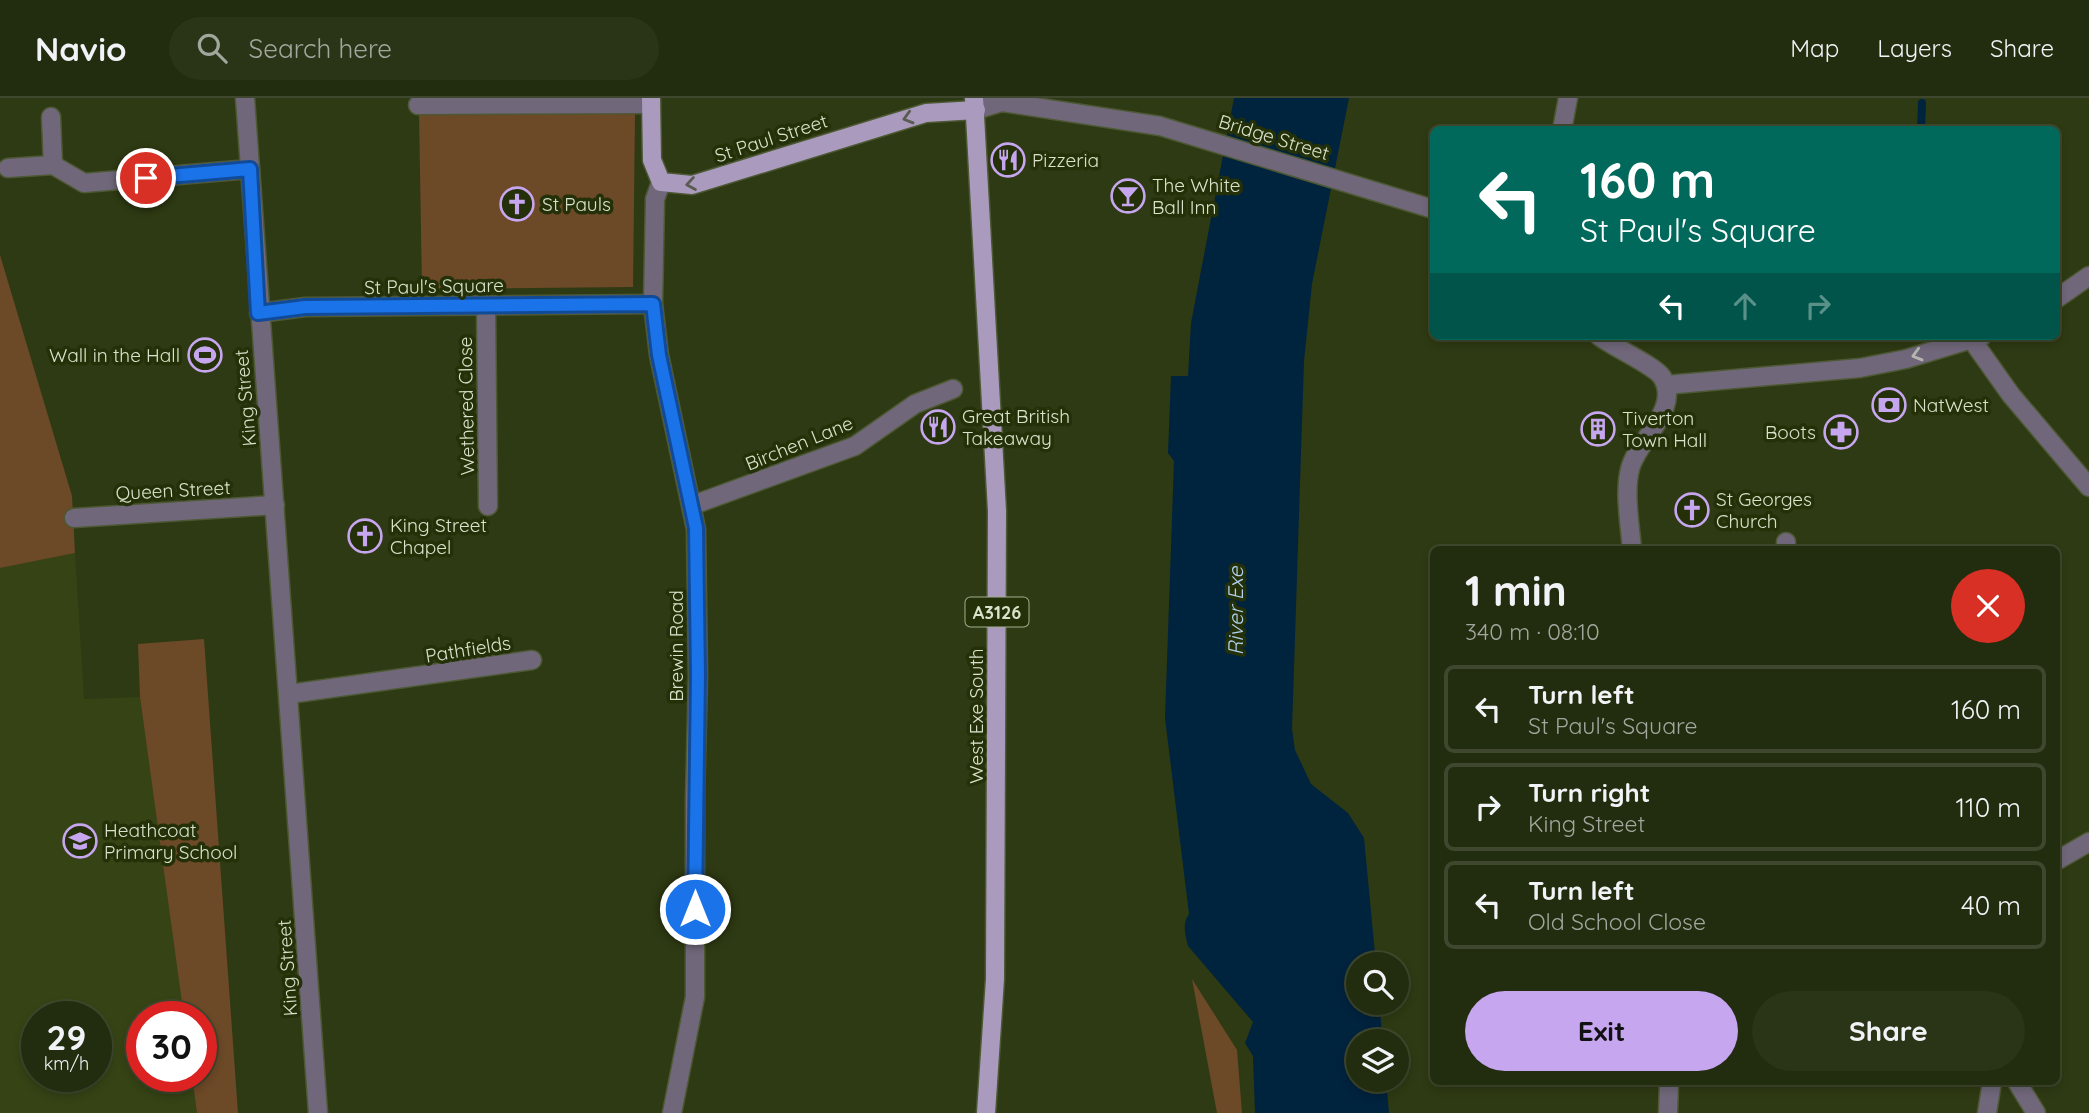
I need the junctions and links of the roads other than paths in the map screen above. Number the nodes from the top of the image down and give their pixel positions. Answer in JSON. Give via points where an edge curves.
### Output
{"nodes":[{"id":1,"x":245,"y":98,"type":"edge"},
{"id":2,"x":1568,"y":98,"type":"edge"},
{"id":3,"x":651,"y":101,"type":"edge"},
{"id":4,"x":975,"y":104,"type":"edge"},
{"id":5,"x":418,"y":105,"type":"dead end"},
{"id":6,"x":51,"y":117,"type":"dead end"},
{"id":7,"x":1563,"y":126,"type":"edge"},
{"id":8,"x":53,"y":165,"type":"junction"},
{"id":9,"x":8,"y":168,"type":"dead end"},
{"id":10,"x":250,"y":169,"type":"junction"},
{"id":11,"x":661,"y":182,"type":"junction"},
{"id":12,"x":1430,"y":208,"type":"edge"},
{"id":13,"x":2089,"y":276,"type":"edge"},
{"id":14,"x":2060,"y":296,"type":"edge"},
{"id":15,"x":653,"y":304,"type":"junction"},
{"id":16,"x":486,"y":306,"type":"junction"},
{"id":17,"x":258,"y":313,"type":"junction"},
{"id":18,"x":1605,"y":340,"type":"edge"},
{"id":19,"x":1969,"y":340,"type":"edge"},
{"id":20,"x":1978,"y":340,"type":"edge"},
{"id":21,"x":1666,"y":385,"type":"junction"},
{"id":22,"x":953,"y":389,"type":"dead end"},
{"id":23,"x":2089,"y":487,"type":"edge"},
{"id":24,"x":275,"y":505,"type":"junction"},
{"id":25,"x":693,"y":505,"type":"junction"},
{"id":26,"x":488,"y":506,"type":"dead end"},
{"id":27,"x":74,"y":518,"type":"dead end"},
{"id":28,"x":1632,"y":546,"type":"edge"},
{"id":29,"x":533,"y":660,"type":"dead end"},
{"id":30,"x":289,"y":694,"type":"junction"},
{"id":31,"x":2089,"y":842,"type":"edge"},
{"id":32,"x":2060,"y":859,"type":"edge"},
{"id":33,"x":1670,"y":1085,"type":"edge"},
{"id":34,"x":1992,"y":1085,"type":"edge"},
{"id":35,"x":2019,"y":1085,"type":"edge"},
{"id":36,"x":318,"y":1113,"type":"edge"},
{"id":37,"x":672,"y":1113,"type":"edge"},
{"id":38,"x":985,"y":1113,"type":"edge"},
{"id":39,"x":1668,"y":1113,"type":"edge"},
{"id":40,"x":1987,"y":1113,"type":"edge"},
{"id":41,"x":2036,"y":1113,"type":"edge"}],
"edges":[{"from":1,"to":10,"type":"street","name":"King Street"},
{"from":2,"to":7,"type":"street"},
{"from":3,"to":5,"type":"street"},
{"from":3,"to":11,"type":"main road","via":[[652,160]]},
{"from":4,"to":11,"type":"main road","name":"St Paul Street","one_way":true,"via":[[926,113],[692,185]]},
{"from":4,"to":12,"type":"street","name":"Bridge Street","via":[[1002,102],[1160,125]]},
{"from":4,"to":38,"type":"main road","name":"West Exe South","number":"A3126","via":[[997,525],[995,979]]},
{"from":6,"to":8,"type":"street"},
{"from":8,"to":9,"type":"street"},
{"from":8,"to":10,"type":"street","via":[[85,183]]},
{"from":10,"to":17,"type":"street","name":"King Street"},
{"from":11,"to":15,"type":"street","name":"Brewin Road","via":[[655,199]]},
{"from":13,"to":14,"type":"street"},
{"from":15,"to":16,"type":"street","name":"St Paul's Square"},
{"from":15,"to":25,"type":"street","name":"Brewin Road","via":[[659,355]]},
{"from":16,"to":17,"type":"street","name":"St Paul's Square","via":[[305,307]]},
{"from":16,"to":26,"type":"street","name":"Wethered Close"},
{"from":17,"to":24,"type":"street","name":"King Street"},
{"from":18,"to":21,"type":"street","via":[[1660,374]]},
{"from":19,"to":21,"type":"street","one_way":true,"via":[[1860,368]]},
{"from":20,"to":23,"type":"street","via":[[2011,395]]},
{"from":21,"to":28,"type":"street","via":[[1661,416],[1635,453],[1629,471]]},
{"from":22,"to":25,"type":"street","name":"Birchen Lane","via":[[915,404],[855,446]]},
{"from":24,"to":27,"type":"street","name":"Queen Street"},
{"from":24,"to":30,"type":"street","name":"King Street"},
{"from":25,"to":37,"type":"street","name":"Brewin Road","via":[[698,675],[695,997]]},
{"from":29,"to":30,"type":"street","name":"Pathfields"},
{"from":30,"to":36,"type":"street","name":"King Street"},
{"from":31,"to":32,"type":"street"},
{"from":33,"to":39,"type":"street"},
{"from":34,"to":40,"type":"street"},
{"from":35,"to":41,"type":"street"}]}
